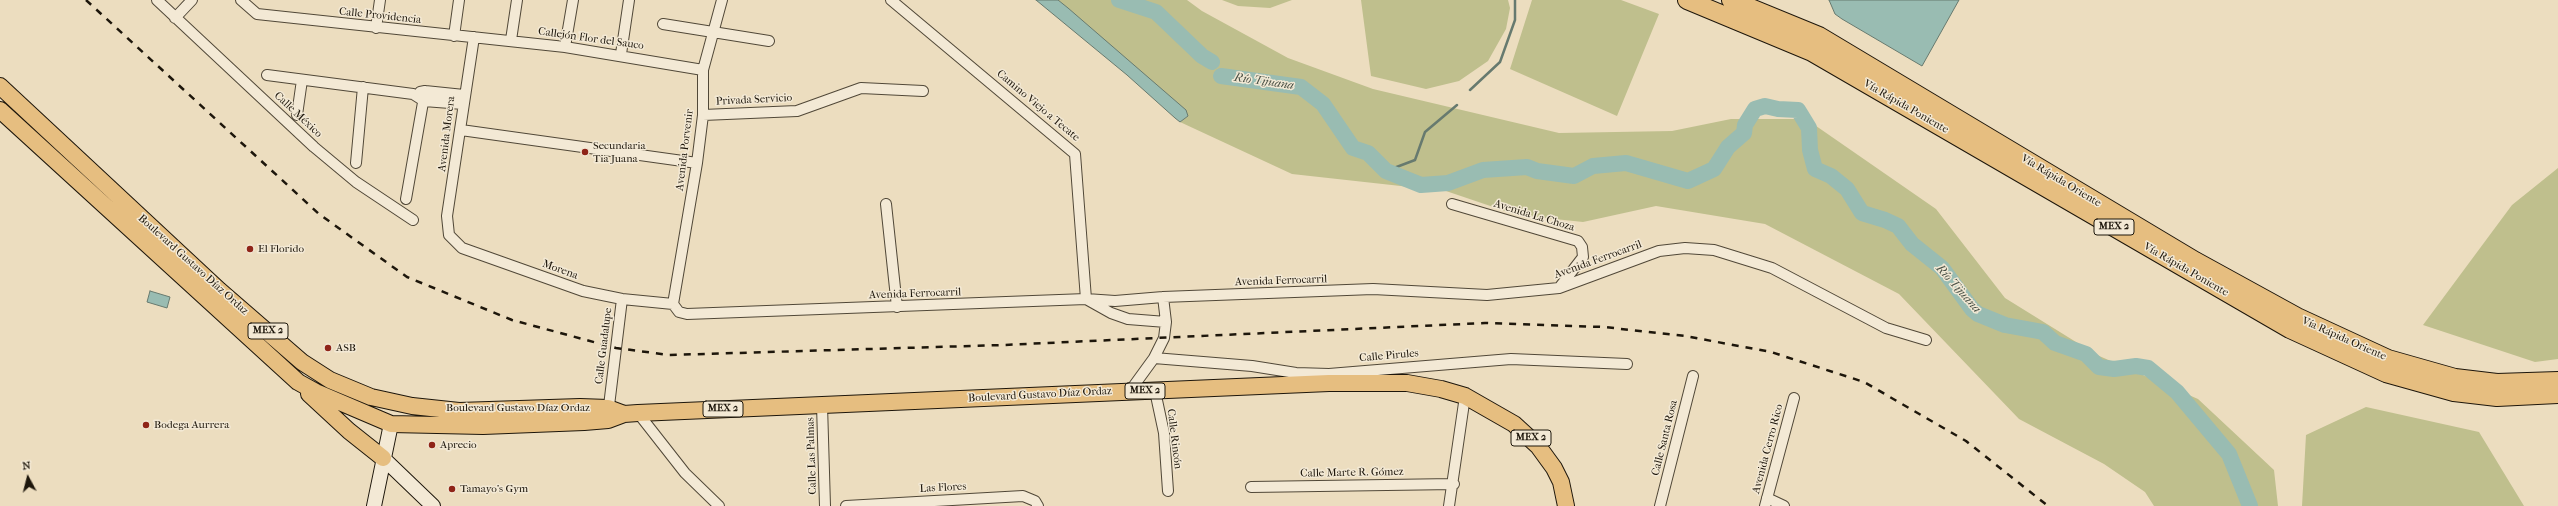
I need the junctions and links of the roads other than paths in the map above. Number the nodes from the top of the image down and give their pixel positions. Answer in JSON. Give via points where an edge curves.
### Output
{"nodes":[{"id":1,"x":157,"y":0,"type":"edge"},
{"id":2,"x":192,"y":0,"type":"edge"},
{"id":3,"x":241,"y":0,"type":"edge"},
{"id":4,"x":380,"y":0,"type":"edge"},
{"id":5,"x":459,"y":0,"type":"edge"},
{"id":6,"x":517,"y":0,"type":"edge"},
{"id":7,"x":573,"y":0,"type":"edge"},
{"id":8,"x":629,"y":0,"type":"edge"},
{"id":9,"x":722,"y":0,"type":"edge"},
{"id":10,"x":891,"y":0,"type":"edge"},
{"id":11,"x":1687,"y":0,"type":"edge"},
{"id":12,"x":1731,"y":0,"type":"edge"},
{"id":13,"x":175,"y":18,"type":"junction"},
{"id":14,"x":663,"y":24,"type":"dead end"},
{"id":15,"x":376,"y":28,"type":"junction"},
{"id":16,"x":714,"y":31,"type":"junction"},
{"id":17,"x":454,"y":36,"type":"junction"},
{"id":18,"x":474,"y":37,"type":"junction"},
{"id":19,"x":511,"y":40,"type":"junction"},
{"id":20,"x":769,"y":41,"type":"dead end"},
{"id":21,"x":566,"y":47,"type":"junction"},
{"id":22,"x":621,"y":54,"type":"junction"},
{"id":23,"x":703,"y":70,"type":"junction"},
{"id":24,"x":267,"y":75,"type":"dead end"},
{"id":25,"x":302,"y":80,"type":"junction"},
{"id":26,"x":0,"y":86,"type":"edge"},
{"id":27,"x":363,"y":87,"type":"junction"},
{"id":28,"x":923,"y":91,"type":"dead end"},
{"id":29,"x":425,"y":96,"type":"junction"},
{"id":30,"x":463,"y":100,"type":"junction"},
{"id":31,"x":0,"y":110,"type":"edge"},
{"id":32,"x":297,"y":115,"type":"dead end"},
{"id":33,"x":703,"y":115,"type":"junction"},
{"id":34,"x":461,"y":130,"type":"junction"},
{"id":35,"x":356,"y":163,"type":"dead end"},
{"id":36,"x":697,"y":163,"type":"junction"},
{"id":37,"x":406,"y":199,"type":"dead end"},
{"id":38,"x":886,"y":204,"type":"dead end"},
{"id":39,"x":1452,"y":204,"type":"dead end"},
{"id":40,"x":413,"y":220,"type":"dead end"},
{"id":41,"x":449,"y":235,"type":"joint"},
{"id":42,"x":1559,"y":288,"type":"junction"},
{"id":43,"x":1163,"y":297,"type":"junction"},
{"id":44,"x":1086,"y":298,"type":"junction"},
{"id":45,"x":622,"y":299,"type":"junction"},
{"id":46,"x":673,"y":304,"type":"junction"},
{"id":47,"x":896,"y":307,"type":"junction"},
{"id":48,"x":1166,"y":322,"type":"junction"},
{"id":49,"x":1926,"y":340,"type":"dead end"},
{"id":50,"x":1154,"y":358,"type":"junction"},
{"id":51,"x":1628,"y":364,"type":"dead end"},
{"id":52,"x":1693,"y":376,"type":"dead end"},
{"id":53,"x":1329,"y":379,"type":"junction"},
{"id":54,"x":2558,"y":381,"type":"edge"},
{"id":55,"x":298,"y":382,"type":"junction"},
{"id":56,"x":1130,"y":391,"type":"junction"},
{"id":57,"x":1155,"y":391,"type":"junction"},
{"id":58,"x":2558,"y":394,"type":"edge"},
{"id":59,"x":1466,"y":396,"type":"junction"},
{"id":60,"x":371,"y":398,"type":"junction"},
{"id":61,"x":1794,"y":398,"type":"dead end"},
{"id":62,"x":822,"y":404,"type":"junction"},
{"id":63,"x":460,"y":410,"type":"junction"},
{"id":64,"x":631,"y":413,"type":"junction"},
{"id":65,"x":608,"y":414,"type":"junction"},
{"id":66,"x":391,"y":424,"type":"junction"},
{"id":67,"x":383,"y":458,"type":"junction"},
{"id":68,"x":1454,"y":484,"type":"junction"},
{"id":69,"x":1251,"y":486,"type":"dead end"},
{"id":70,"x":1168,"y":491,"type":"dead end"},
{"id":71,"x":1766,"y":502,"type":"edge"},
{"id":72,"x":374,"y":506,"type":"edge"},
{"id":73,"x":434,"y":506,"type":"edge"},
{"id":74,"x":719,"y":506,"type":"edge"},
{"id":75,"x":825,"y":506,"type":"edge"},
{"id":76,"x":846,"y":506,"type":"edge"},
{"id":77,"x":1038,"y":506,"type":"edge"},
{"id":78,"x":1449,"y":506,"type":"edge"},
{"id":79,"x":1566,"y":506,"type":"edge"},
{"id":80,"x":1660,"y":506,"type":"edge"},
{"id":81,"x":1784,"y":506,"type":"edge"}],
"edges":[{"from":1,"to":13,"type":"street","name":"Calle México"},
{"from":2,"to":13,"type":"street"},
{"from":3,"to":15,"type":"street","name":"Calle Providencia","via":[[257,14]]},
{"from":4,"to":15,"type":"street"},
{"from":5,"to":17,"type":"street"},
{"from":6,"to":19,"type":"street"},
{"from":7,"to":21,"type":"street"},
{"from":8,"to":22,"type":"street"},
{"from":9,"to":16,"type":"street","name":"Avenida Porvenir"},
{"from":10,"to":44,"type":"street","name":"Camino Viejo a Tecate","via":[[1076,154]]},
{"from":11,"to":58,"type":"highway","name":"Vía Rápida Poniente","number":"MEX 2","via":[[1812,52],[2290,329],[2386,373],[2454,392],[2497,397]]},
{"from":12,"to":54,"type":"highway","name":"Vía Rápida Oriente","number":"MEX 2","via":[[1819,36],[2195,261],[2297,317],[2388,358],[2455,378],[2497,383]]},
{"from":13,"to":40,"type":"street","name":"Calle México","via":[[314,147],[356,182]]},
{"from":14,"to":16,"type":"street"},
{"from":15,"to":17,"type":"street","name":"Calle Providencia"},
{"from":16,"to":20,"type":"street"},
{"from":16,"to":23,"type":"street","name":"Avenida Porvenir"},
{"from":17,"to":18,"type":"street","name":"Calle Providencia"},
{"from":18,"to":19,"type":"street","name":"Callejón Flor del Sauco"},
{"from":18,"to":30,"type":"street","name":"Avenida Morera"},
{"from":19,"to":21,"type":"street","name":"Callejón Flor del Sauco"},
{"from":21,"to":22,"type":"street","name":"Callejón Flor del Sauco"},
{"from":22,"to":23,"type":"street","name":"Callejón Flor del Sauco"},
{"from":23,"to":33,"type":"street","name":"Avenida Porvenir"},
{"from":24,"to":25,"type":"street"},
{"from":25,"to":27,"type":"street"},
{"from":25,"to":32,"type":"street"},
{"from":26,"to":60,"type":"main road","name":"Boulevard Gustavo Díaz Ordaz","number":"MEX 2","via":[[214,285],[302,362],[330,380]]},
{"from":27,"to":29,"type":"street"},
{"from":27,"to":35,"type":"street"},
{"from":28,"to":33,"type":"street","name":"Privada Servicio","via":[[861,88],[797,111]]},
{"from":29,"to":30,"type":"street"},
{"from":29,"to":37,"type":"street"},
{"from":30,"to":34,"type":"street","name":"Avenida Morera"},
{"from":31,"to":55,"type":"main road","name":"Boulevard Gustavo Díaz Ordaz","number":"MEX 2"},
{"from":33,"to":36,"type":"street","name":"Avenida Porvenir"},
{"from":34,"to":36,"type":"street"},
{"from":34,"to":41,"type":"street","name":"Avenida Morera","via":[[447,216]]},
{"from":36,"to":46,"type":"street","name":"Avenida Porvenir"},
{"from":38,"to":47,"type":"street"},
{"from":39,"to":42,"type":"street","name":"Avenida La Choza","via":[[1578,241],[1582,247],[1583,257]]},
{"from":41,"to":45,"type":"street","name":"Morena","via":[[462,248],[583,291]]},
{"from":42,"to":43,"type":"street","name":"Avenida Ferrocarril","via":[[1486,295],[1373,289]]},
{"from":42,"to":49,"type":"street","name":"Avenida Ferrocarril","via":[[1659,251],[1685,248],[1714,250],[1772,268],[1886,328]]},
{"from":43,"to":44,"type":"street","name":"Avenida Ferrocarril","via":[[1115,301]]},
{"from":43,"to":48,"type":"street"},
{"from":44,"to":47,"type":"street","name":"Avenida Ferrocarril"},
{"from":44,"to":48,"type":"street","via":[[1111,313],[1128,319]]},
{"from":45,"to":46,"type":"street","name":"Morena"},
{"from":45,"to":65,"type":"street","name":"Calle Guadalupe"},
{"from":46,"to":47,"type":"street","name":"Avenida Ferrocarril","via":[[679,312],[687,314]]},
{"from":48,"to":50,"type":"street","via":[[1164,338]]},
{"from":50,"to":53,"type":"street","name":"Calle Pirules","via":[[1252,366]]},
{"from":50,"to":56,"type":"street"},
{"from":51,"to":53,"type":"street","name":"Calle Pirules","via":[[1511,359]]},
{"from":52,"to":80,"type":"street","name":"Calle Santa Rosa"},
{"from":53,"to":57,"type":"main road","name":"Boulevard Gustavo Díaz Ordaz","number":"MEX 2"},
{"from":53,"to":59,"type":"main road","name":"Boulevard Gustavo Díaz Ordaz","number":"MEX 2","via":[[1407,383]]},
{"from":55,"to":66,"type":"main road","name":"Boulevard Gustavo Díaz Ordaz","number":"MEX 2","via":[[336,402]]},
{"from":55,"to":67,"type":"main road","via":[[343,425]]},
{"from":56,"to":57,"type":"main road","name":"Boulevard Gustavo Díaz Ordaz","number":"MEX 2"},
{"from":56,"to":62,"type":"main road","name":"Boulevard Gustavo Díaz Ordaz","number":"MEX 2"},
{"from":57,"to":70,"type":"street","name":"Calle Rincón","via":[[1164,433]]},
{"from":59,"to":68,"type":"street"},
{"from":59,"to":79,"type":"main road","name":"Boulevard Gustavo Díaz Ordaz","number":"MEX 2","via":[[1501,415],[1538,446],[1561,482]]},
{"from":60,"to":63,"type":"main road","name":"Boulevard Gustavo Díaz Ordaz","number":"MEX 2","via":[[412,406]]},
{"from":60,"to":66,"type":"main road"},
{"from":61,"to":71,"type":"street","name":"Avenida Cerro Rico"},
{"from":62,"to":64,"type":"main road","name":"Boulevard Gustavo Díaz Ordaz","number":"MEX 2"},
{"from":62,"to":75,"type":"street","name":"Calle Las Palmas"},
{"from":63,"to":65,"type":"main road","name":"Boulevard Gustavo Díaz Ordaz","number":"MEX 2"},
{"from":63,"to":66,"type":"main road","via":[[415,416]]},
{"from":64,"to":65,"type":"main road","name":"Boulevard Gustavo Díaz Ordaz","number":"MEX 2"},
{"from":64,"to":74,"type":"street"},
{"from":65,"to":66,"type":"main road","name":"Boulevard Gustavo Díaz Ordaz","number":"MEX 2","via":[[482,426]]},
{"from":66,"to":67,"type":"main road"},
{"from":67,"to":72,"type":"main road"},
{"from":67,"to":73,"type":"main road"},
{"from":68,"to":69,"type":"street","name":"Calle Marte R. Gómez"},
{"from":68,"to":78,"type":"street"},
{"from":71,"to":81,"type":"street"},
{"from":76,"to":77,"type":"street","name":"Las Flores","via":[[1022,496],[1035,501]]}]}
